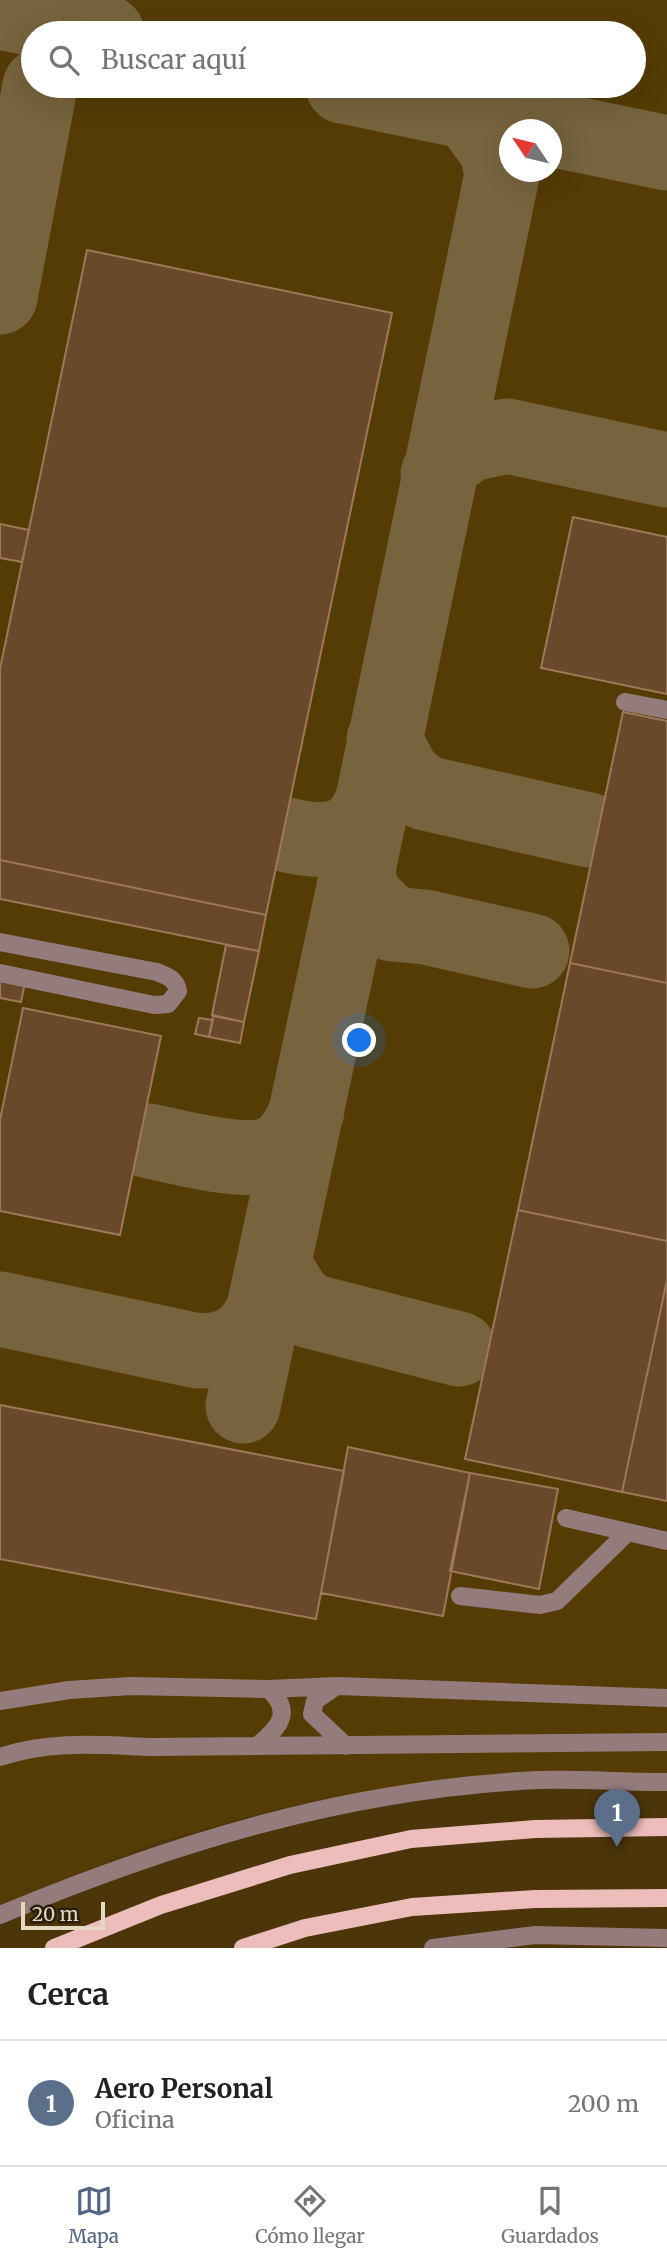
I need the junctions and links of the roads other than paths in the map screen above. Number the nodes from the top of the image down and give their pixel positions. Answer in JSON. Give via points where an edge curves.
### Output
{"nodes":[{"id":1,"x":625,"y":702,"type":"dead end"},
{"id":2,"x":667,"y":710,"type":"edge"},
{"id":3,"x":0,"y":942,"type":"edge"},
{"id":4,"x":0,"y":973,"type":"edge"},
{"id":5,"x":566,"y":1518,"type":"dead end"},
{"id":6,"x":628,"y":1532,"type":"junction"},
{"id":7,"x":667,"y":1541,"type":"edge"},
{"id":8,"x":460,"y":1596,"type":"dead end"},
{"id":9,"x":338,"y":1686,"type":"junction"},
{"id":10,"x":268,"y":1689,"type":"junction"},
{"id":11,"x":667,"y":1698,"type":"edge"},
{"id":12,"x":0,"y":1701,"type":"edge"},
{"id":13,"x":667,"y":1742,"type":"edge"},
{"id":14,"x":258,"y":1745,"type":"junction"},
{"id":15,"x":346,"y":1746,"type":"junction"},
{"id":16,"x":0,"y":1757,"type":"edge"},
{"id":17,"x":667,"y":1782,"type":"edge"},
{"id":18,"x":667,"y":1827,"type":"edge"},
{"id":19,"x":667,"y":1898,"type":"edge"},
{"id":20,"x":0,"y":1915,"type":"edge"},
{"id":21,"x":667,"y":1937,"type":"edge"},
{"id":22,"x":54,"y":1948,"type":"edge"},
{"id":23,"x":243,"y":1948,"type":"edge"},
{"id":24,"x":433,"y":1948,"type":"edge"}],
"edges":[{"from":1,"to":2,"type":"street"},
{"from":3,"to":4,"type":"street","via":[[156,972],[170,977],[178,991],[168,1004],[154,1004]]},
{"from":5,"to":6,"type":"street"},
{"from":6,"to":7,"type":"street"},
{"from":6,"to":8,"type":"street","via":[[557,1601],[540,1605]]},
{"from":9,"to":10,"type":"street"},
{"from":9,"to":11,"type":"street"},
{"from":9,"to":15,"type":"street","via":[[315,1701],[312,1714]]},
{"from":10,"to":12,"type":"street","via":[[131,1686]]},
{"from":10,"to":14,"type":"street","via":[[280,1701],[282,1714],[275,1729]]},
{"from":13,"to":15,"type":"street"},
{"from":14,"to":15,"type":"street"},
{"from":14,"to":16,"type":"street","via":[[76,1744],[24,1749]]},
{"from":17,"to":20,"type":"street","via":[[540,1780],[421,1792],[289,1814],[143,1858]]},
{"from":18,"to":22,"type":"main road","via":[[535,1829],[411,1839],[290,1865],[161,1905]]},
{"from":19,"to":23,"type":"main road","via":[[535,1899],[412,1907],[305,1928]]},
{"from":21,"to":24,"type":"street","via":[[535,1935]]}]}
